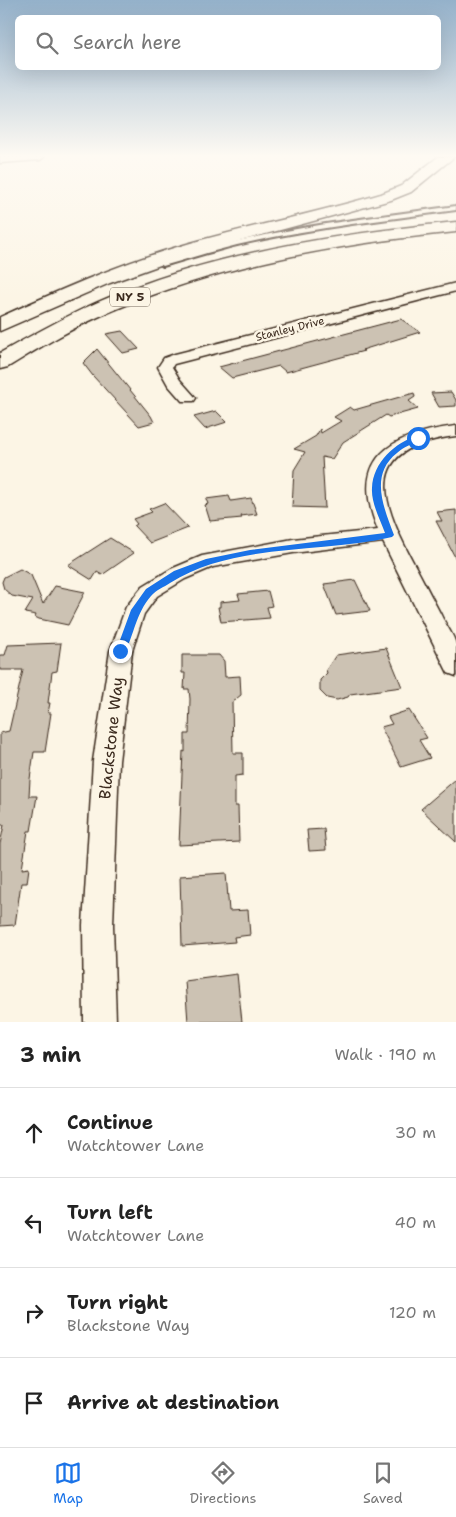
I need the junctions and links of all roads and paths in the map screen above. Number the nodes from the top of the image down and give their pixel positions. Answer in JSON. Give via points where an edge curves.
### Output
{"nodes":[{"id":1,"x":356,"y":205,"type":"edge"},
{"id":2,"x":456,"y":208,"type":"edge"},
{"id":3,"x":456,"y":222,"type":"edge"},
{"id":4,"x":456,"y":226,"type":"edge"},
{"id":5,"x":356,"y":237,"type":"junction"},
{"id":6,"x":456,"y":288,"type":"edge"},
{"id":7,"x":43,"y":305,"type":"junction"},
{"id":8,"x":0,"y":325,"type":"edge"},
{"id":9,"x":0,"y":362,"type":"edge"},
{"id":10,"x":188,"y":398,"type":"dead end"},
{"id":11,"x":456,"y":431,"type":"edge"},
{"id":12,"x":390,"y":535,"type":"junction"},
{"id":13,"x":456,"y":667,"type":"edge"},
{"id":14,"x":100,"y":1022,"type":"edge"}],
"edges":[{"from":1,"to":7,"type":"highway","number":"NY 5","via":[[208,243],[126,270]]},
{"from":2,"to":7,"type":"lane","via":[[245,240],[176,259]]},
{"from":3,"to":5,"type":"lane"},
{"from":4,"to":5,"type":"highway","number":"NY 5"},
{"from":5,"to":9,"type":"highway","number":"NY 5","via":[[300,247],[193,274],[123,299],[63,326]]},
{"from":6,"to":10,"type":"street","name":"Stanley Drive","via":[[180,356],[165,367]]},
{"from":7,"to":8,"type":"highway","number":"NY 5"},
{"from":11,"to":12,"type":"street","via":[[410,441],[380,467],[376,487],[378,502]]},
{"from":12,"to":13,"type":"street"},
{"from":12,"to":14,"type":"street","name":"Blackstone Way","via":[[293,546],[209,561],[150,591],[134,612],[120,651],[106,761],[98,925]]}]}
